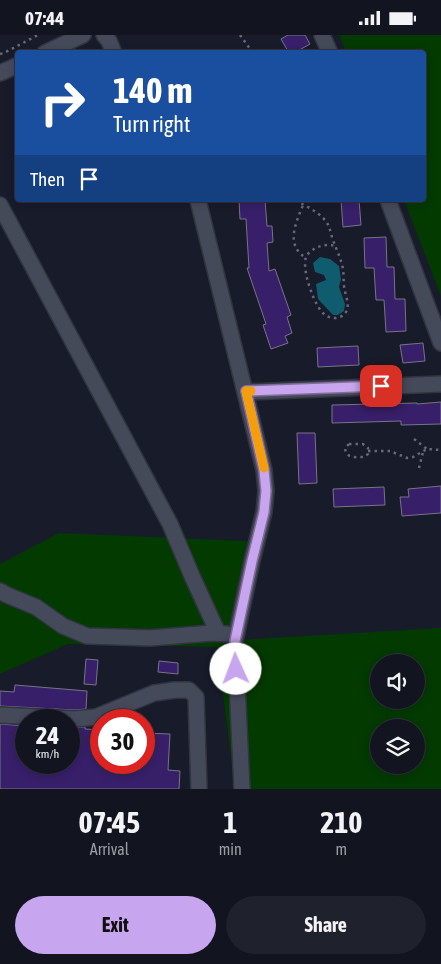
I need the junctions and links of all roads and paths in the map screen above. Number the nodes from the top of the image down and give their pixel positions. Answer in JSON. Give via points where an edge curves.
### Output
{"nodes":[{"id":1,"x":38,"y":35,"type":"edge"},
{"id":2,"x":83,"y":35,"type":"edge"},
{"id":3,"x":104,"y":35,"type":"edge"},
{"id":4,"x":240,"y":35,"type":"edge"},
{"id":5,"x":322,"y":35,"type":"edge"},
{"id":6,"x":51,"y":50,"type":"edge"},
{"id":7,"x":113,"y":50,"type":"edge"},
{"id":8,"x":251,"y":50,"type":"edge"},
{"id":9,"x":329,"y":50,"type":"edge"},
{"id":10,"x":0,"y":54,"type":"edge"},
{"id":11,"x":15,"y":66,"type":"edge"},
{"id":12,"x":0,"y":73,"type":"edge"},
{"id":13,"x":199,"y":202,"type":"edge"},
{"id":14,"x":299,"y":202,"type":"edge"},
{"id":15,"x":304,"y":202,"type":"edge"},
{"id":16,"x":389,"y":202,"type":"edge"},
{"id":17,"x":0,"y":205,"type":"edge"},
{"id":18,"x":303,"y":205,"type":"junction"},
{"id":19,"x":336,"y":247,"type":"junction"},
{"id":20,"x":306,"y":258,"type":"junction"},
{"id":21,"x":441,"y":343,"type":"edge"},
{"id":22,"x":441,"y":384,"type":"edge"},
{"id":23,"x":246,"y":391,"type":"junction"},
{"id":24,"x":414,"y":439,"type":"dead end"},
{"id":25,"x":427,"y":449,"type":"junction"},
{"id":26,"x":441,"y":450,"type":"edge"},
{"id":27,"x":368,"y":451,"type":"junction"},
{"id":28,"x":423,"y":451,"type":"junction"},
{"id":29,"x":419,"y":468,"type":"dead end"},
{"id":30,"x":0,"y":591,"type":"edge"},
{"id":31,"x":218,"y":633,"type":"junction"},
{"id":32,"x":236,"y":635,"type":"junction"},
{"id":33,"x":0,"y":715,"type":"edge"},
{"id":34,"x":199,"y":789,"type":"edge"},
{"id":35,"x":242,"y":789,"type":"edge"}],
"edges":[{"from":1,"to":10,"type":"path"},
{"from":2,"to":6,"type":"street"},
{"from":3,"to":7,"type":"street"},
{"from":4,"to":8,"type":"path"},
{"from":5,"to":9,"type":"street"},
{"from":11,"to":12,"type":"street"},
{"from":13,"to":23,"type":"street"},
{"from":14,"to":18,"type":"path"},
{"from":15,"to":18,"type":"path"},
{"from":16,"to":21,"type":"street"},
{"from":17,"to":31,"type":"street","via":[[170,524]]},
{"from":18,"to":19,"type":"path","via":[[324,219]]},
{"from":18,"to":20,"type":"path","via":[[294,240],[297,251]]},
{"from":19,"to":20,"type":"path","via":[[321,246]]},
{"from":19,"to":20,"type":"path","via":[[343,267],[347,306],[345,314],[338,318],[328,317],[316,302],[308,282]]},
{"from":22,"to":23,"type":"street"},
{"from":23,"to":32,"type":"street","via":[[266,491]]},
{"from":24,"to":25,"type":"path"},
{"from":25,"to":26,"type":"path"},
{"from":25,"to":28,"type":"path"},
{"from":27,"to":27,"type":"path","via":[[363,444],[349,444],[345,448],[351,457],[364,457]]},
{"from":27,"to":28,"type":"path","via":[[390,451],[407,458]]},
{"from":28,"to":29,"type":"path"},
{"from":30,"to":31,"type":"street","via":[[36,607],[63,626],[87,635],[150,638]]},
{"from":31,"to":32,"type":"street"},
{"from":32,"to":35,"type":"street"},
{"from":33,"to":34,"type":"street","via":[[96,717],[154,693],[189,690],[196,697]]}]}
